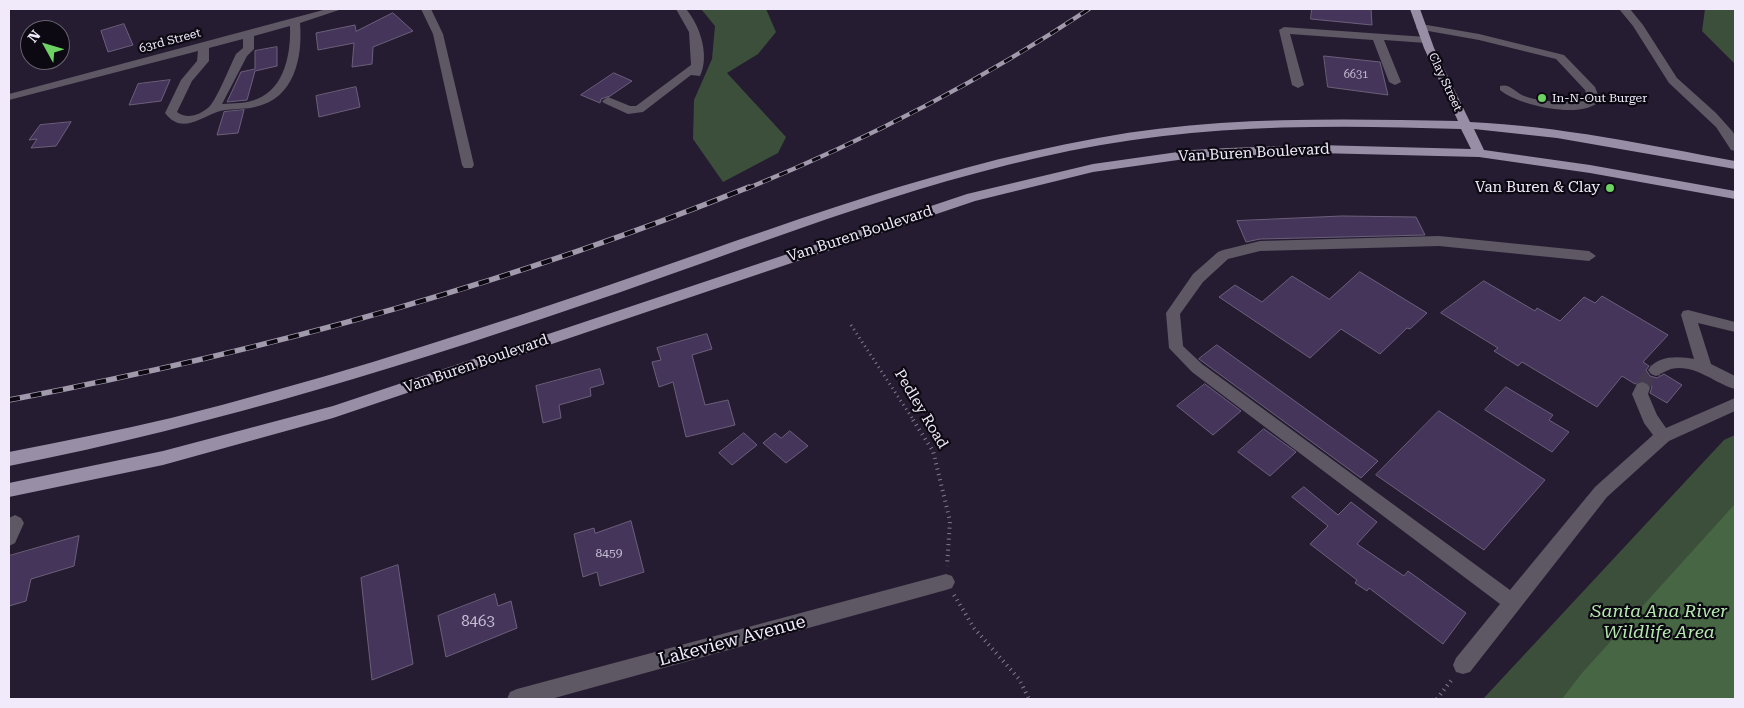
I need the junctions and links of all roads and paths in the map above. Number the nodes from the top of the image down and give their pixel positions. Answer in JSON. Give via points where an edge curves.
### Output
{"nodes":[{"id":1,"x":337,"y":9,"type":"edge"},
{"id":2,"x":426,"y":9,"type":"edge"},
{"id":3,"x":681,"y":9,"type":"edge"},
{"id":4,"x":1415,"y":9,"type":"edge"},
{"id":5,"x":1624,"y":9,"type":"edge"},
{"id":6,"x":295,"y":22,"type":"junction"},
{"id":7,"x":1421,"y":27,"type":"junction"},
{"id":8,"x":250,"y":34,"type":"junction"},
{"id":9,"x":1377,"y":36,"type":"junction"},
{"id":10,"x":1426,"y":40,"type":"junction"},
{"id":11,"x":204,"y":46,"type":"junction"},
{"id":12,"x":1395,"y":82,"type":"dead end"},
{"id":13,"x":1298,"y":85,"type":"dead end"},
{"id":14,"x":1504,"y":88,"type":"dead end"},
{"id":15,"x":9,"y":98,"type":"edge"},
{"id":16,"x":608,"y":101,"type":"dead end"},
{"id":17,"x":214,"y":109,"type":"junction"},
{"id":18,"x":1466,"y":126,"type":"junction"},
{"id":19,"x":1735,"y":147,"type":"edge"},
{"id":20,"x":1479,"y":153,"type":"junction"},
{"id":21,"x":468,"y":165,"type":"dead end"},
{"id":22,"x":1735,"y":165,"type":"edge"},
{"id":23,"x":1735,"y":195,"type":"edge"},
{"id":24,"x":1589,"y":256,"type":"dead end"},
{"id":25,"x":851,"y":325,"type":"dead end"},
{"id":26,"x":1735,"y":327,"type":"edge"},
{"id":27,"x":1704,"y":368,"type":"junction"},
{"id":28,"x":1656,"y":370,"type":"tunnel mouth"},
{"id":29,"x":1735,"y":383,"type":"edge"},
{"id":30,"x":1642,"y":388,"type":"dead end"},
{"id":31,"x":1735,"y":404,"type":"edge"},
{"id":32,"x":1663,"y":436,"type":"junction"},
{"id":33,"x":9,"y":459,"type":"edge"},
{"id":34,"x":9,"y":490,"type":"edge"},
{"id":35,"x":946,"y":582,"type":"junction"},
{"id":36,"x":1512,"y":602,"type":"junction"},
{"id":37,"x":1463,"y":665,"type":"joint"},
{"id":38,"x":517,"y":699,"type":"edge"},
{"id":39,"x":1029,"y":699,"type":"edge"},
{"id":40,"x":1437,"y":699,"type":"edge"}],
"edges":[{"from":1,"to":6,"type":"street","name":"63rd Street"},
{"from":2,"to":21,"type":"street","via":[[438,34]]},
{"from":3,"to":16,"type":"street","via":[[698,38],[696,70],[638,108],[628,110]]},
{"from":4,"to":7,"type":"main road","name":"Clay Street"},
{"from":5,"to":19,"type":"street","via":[[1646,34],[1664,69],[1692,99],[1717,119]]},
{"from":6,"to":8,"type":"street","name":"63rd Street"},
{"from":6,"to":17,"type":"street","via":[[289,77],[273,97],[261,102]]},
{"from":7,"to":10,"type":"main road","name":"Clay Street"},
{"from":7,"to":14,"type":"street","via":[[1560,57],[1594,95],[1590,104],[1572,105],[1530,101],[1518,98]]},
{"from":8,"to":11,"type":"street","name":"63rd Street"},
{"from":8,"to":17,"type":"street","via":[[248,49],[242,54]]},
{"from":9,"to":10,"type":"street"},
{"from":9,"to":12,"type":"street"},
{"from":9,"to":13,"type":"street","via":[[1284,30]]},
{"from":10,"to":18,"type":"main road","name":"Clay Street"},
{"from":11,"to":15,"type":"street","name":"63rd Street"},
{"from":11,"to":17,"type":"street","via":[[203,60],[187,80],[171,113],[185,122]]},
{"from":18,"to":20,"type":"main road","name":"Clay Street"},
{"from":18,"to":22,"type":"main road","name":"Van Buren Boulevard","via":[[1591,140]]},
{"from":18,"to":33,"type":"main road","name":"Van Buren Boulevard","via":[[1275,122],[1176,130],[1067,147],[948,177],[822,217],[334,380],[171,424]]},
{"from":20,"to":23,"type":"main road","name":"Van Buren Boulevard"},
{"from":20,"to":34,"type":"main road","name":"Van Buren Boulevard","via":[[1317,149],[1239,152],[1192,154],[1093,168],[972,197],[333,412],[163,458]]},
{"from":24,"to":36,"type":"street","via":[[1439,240],[1260,246],[1223,255],[1198,278],[1173,313],[1176,348],[1197,368]]},
{"from":25,"to":35,"type":"path","name":"Pedley Road","via":[[933,451],[950,521]]},
{"from":26,"to":27,"type":"street","via":[[1688,315]]},
{"from":27,"to":28,"type":"street","via":[[1678,363],[1661,365]]},
{"from":27,"to":29,"type":"street"},
{"from":30,"to":32,"type":"street","via":[[1640,394],[1650,418]]},
{"from":31,"to":32,"type":"street"},
{"from":32,"to":36,"type":"street","via":[[1601,492]]},
{"from":35,"to":38,"type":"street","name":"Lakeview Avenue"},
{"from":35,"to":39,"type":"path","via":[[974,628],[1019,679]]},
{"from":36,"to":37,"type":"street"},
{"from":37,"to":40,"type":"path"}]}
